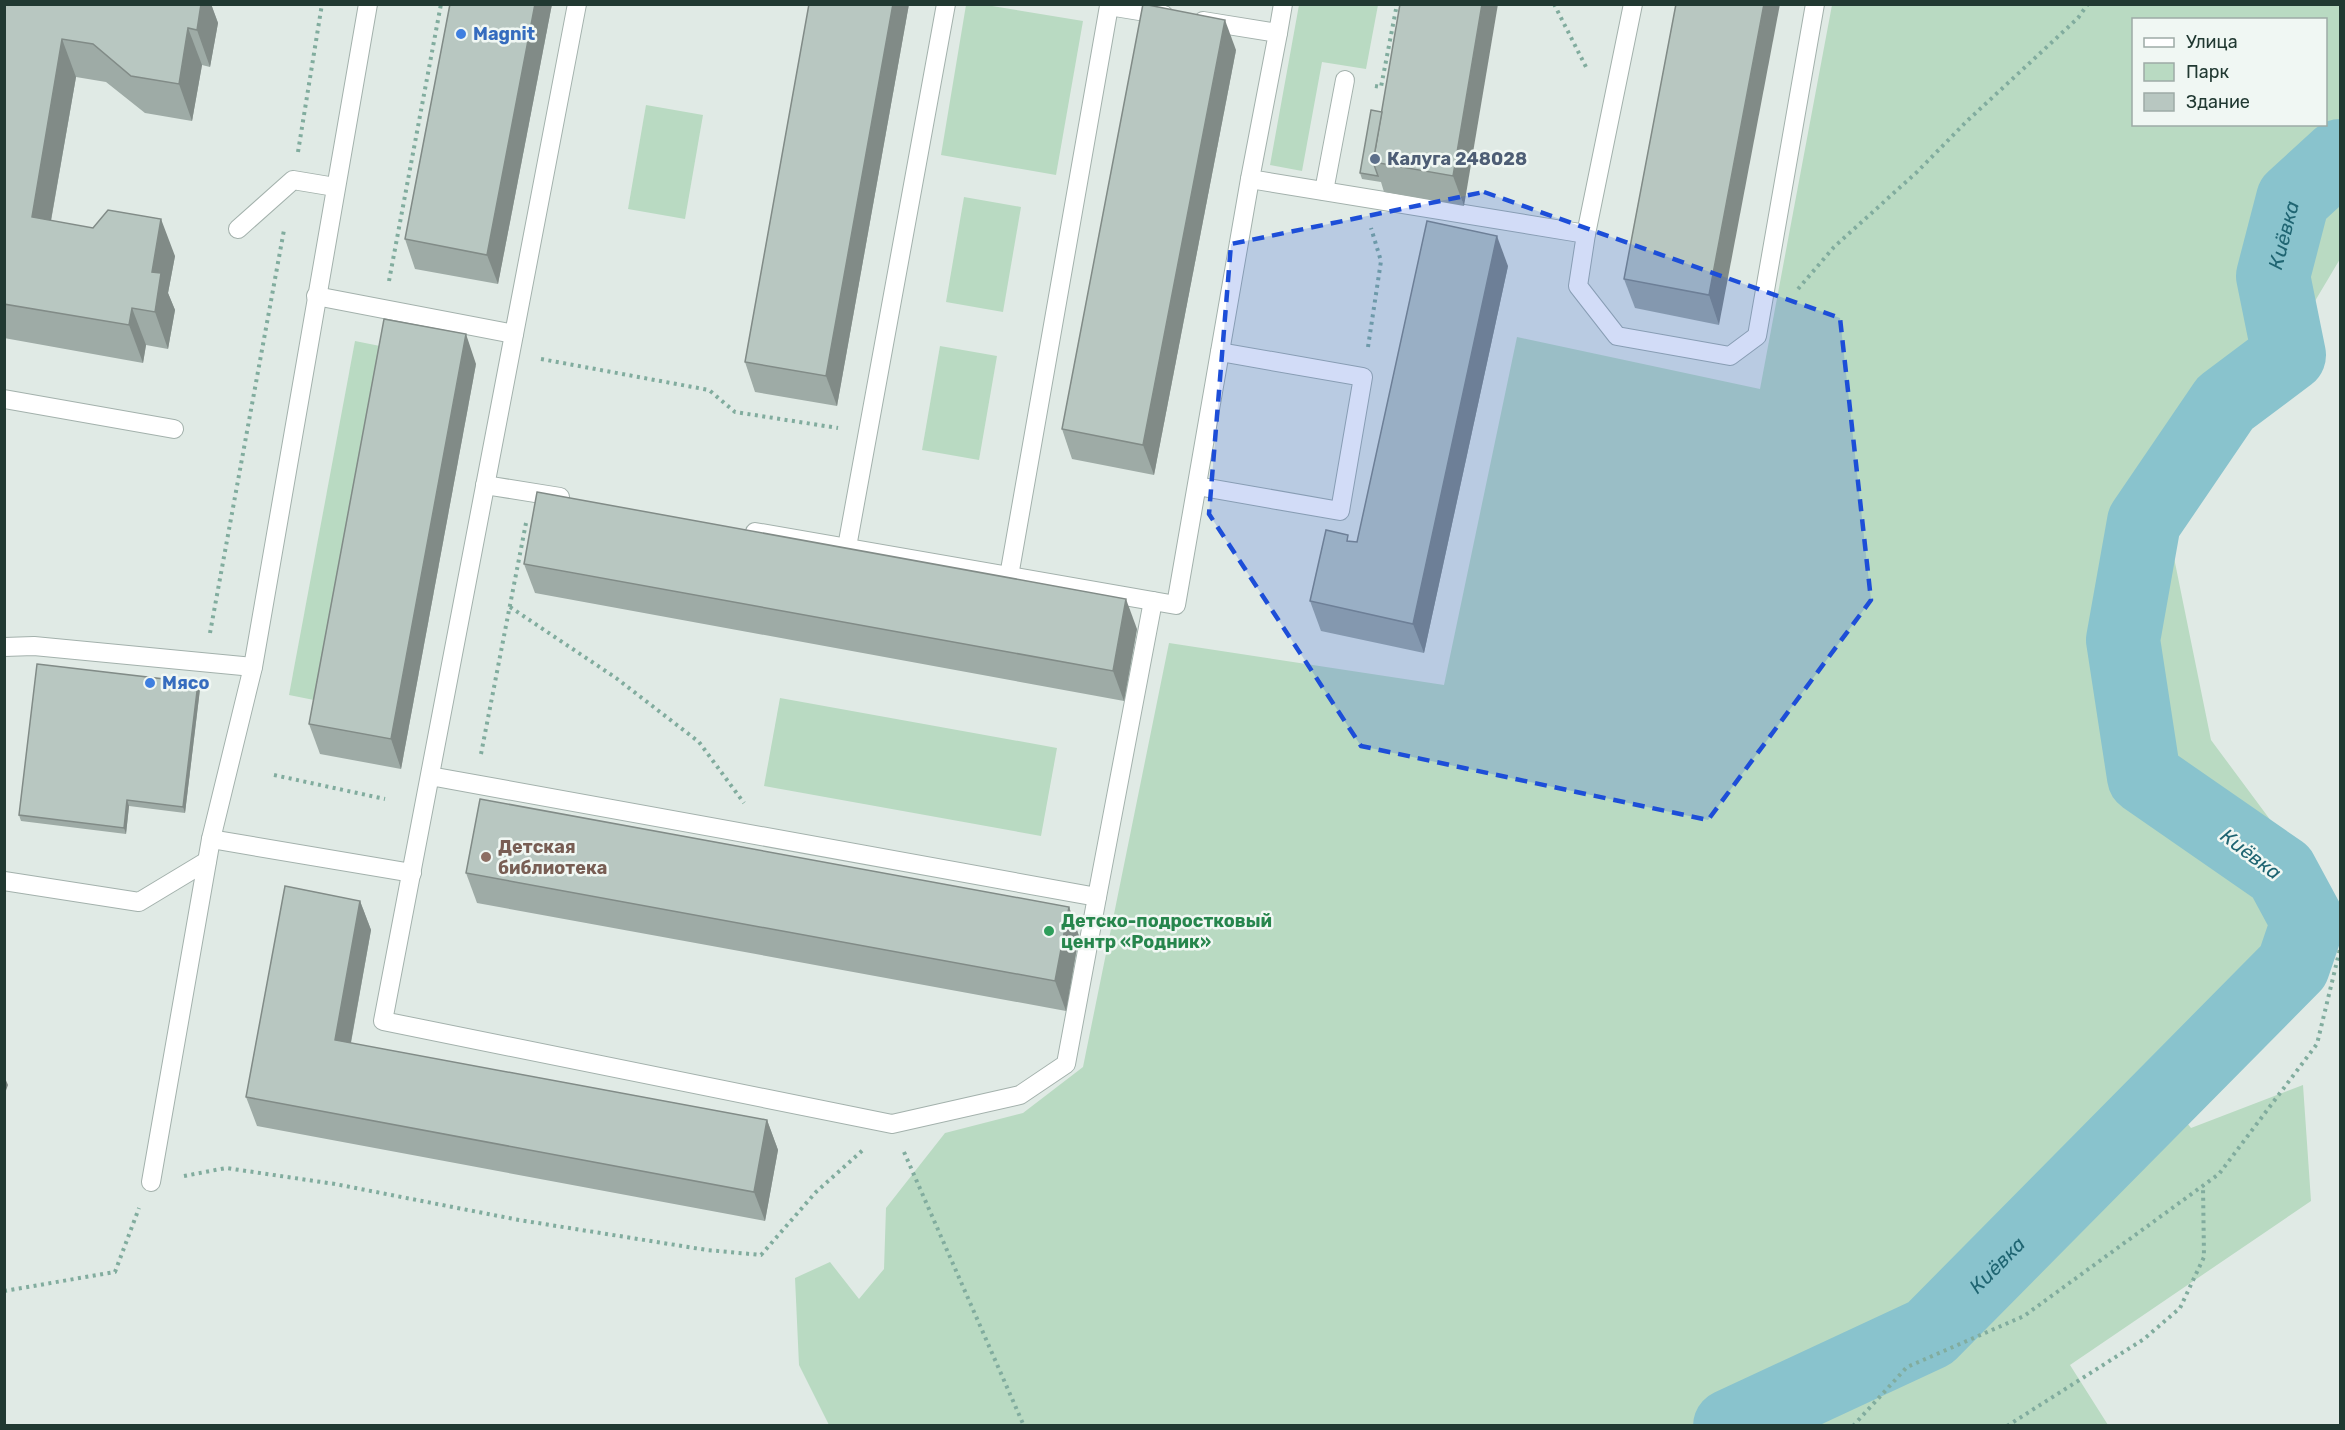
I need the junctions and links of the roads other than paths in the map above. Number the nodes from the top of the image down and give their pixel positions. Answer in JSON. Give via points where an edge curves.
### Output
{"nodes":[{"id":1,"x":368,"y":4,"type":"edge"},
{"id":2,"x":577,"y":4,"type":"edge"},
{"id":3,"x":946,"y":4,"type":"edge"},
{"id":4,"x":1283,"y":4,"type":"edge"},
{"id":5,"x":1633,"y":4,"type":"edge"},
{"id":6,"x":1815,"y":4,"type":"edge"},
{"id":7,"x":1278,"y":33,"type":"junction"},
{"id":8,"x":1345,"y":80,"type":"road end"},
{"id":9,"x":1250,"y":179,"type":"junction"},
{"id":10,"x":335,"y":187,"type":"junction"},
{"id":11,"x":1324,"y":191,"type":"junction"},
{"id":12,"x":238,"y":229,"type":"dead end"},
{"id":13,"x":1586,"y":234,"type":"junction"},
{"id":14,"x":316,"y":296,"type":"junction"},
{"id":15,"x":514,"y":334,"type":"junction"},
{"id":16,"x":1220,"y":352,"type":"junction"},
{"id":17,"x":4,"y":399,"type":"edge"},
{"id":18,"x":174,"y":429,"type":"dead end"},
{"id":19,"x":485,"y":485,"type":"junction"},
{"id":20,"x":1197,"y":486,"type":"junction"},
{"id":21,"x":578,"y":501,"type":"edge"},
{"id":22,"x":742,"y":529,"type":"edge"},
{"id":23,"x":847,"y":548,"type":"junction"},
{"id":24,"x":1009,"y":576,"type":"junction"},
{"id":25,"x":1153,"y":601,"type":"junction"},
{"id":26,"x":4,"y":647,"type":"edge"},
{"id":27,"x":253,"y":667,"type":"junction"},
{"id":28,"x":430,"y":776,"type":"junction"},
{"id":29,"x":212,"y":839,"type":"junction"},
{"id":30,"x":207,"y":861,"type":"junction"},
{"id":31,"x":412,"y":873,"type":"junction"},
{"id":32,"x":4,"y":881,"type":"edge"},
{"id":33,"x":1097,"y":897,"type":"junction"},
{"id":34,"x":151,"y":1182,"type":"road end"}],
"edges":[{"from":1,"to":10,"type":"street"},
{"from":2,"to":15,"type":"street"},
{"from":3,"to":23,"type":"street"},
{"from":4,"to":7,"type":"street"},
{"from":5,"to":13,"type":"street"},
{"from":6,"to":13,"type":"street","via":[[1757,336],[1730,356],[1617,336],[1578,286]]},
{"from":7,"to":9,"type":"street"},
{"from":7,"to":24,"type":"street","via":[[1109,6]]},
{"from":8,"to":11,"type":"street"},
{"from":9,"to":11,"type":"street"},
{"from":9,"to":16,"type":"street"},
{"from":10,"to":12,"type":"street","via":[[293,180]]},
{"from":10,"to":14,"type":"street"},
{"from":11,"to":13,"type":"street"},
{"from":14,"to":15,"type":"street"},
{"from":14,"to":27,"type":"street"},
{"from":15,"to":19,"type":"street"},
{"from":16,"to":20,"type":"street"},
{"from":16,"to":20,"type":"street","via":[[1363,377],[1340,511]]},
{"from":17,"to":18,"type":"street"},
{"from":19,"to":21,"type":"street"},
{"from":19,"to":28,"type":"street"},
{"from":20,"to":25,"type":"street","via":[[1176,605]]},
{"from":22,"to":23,"type":"street"},
{"from":23,"to":24,"type":"street"},
{"from":24,"to":25,"type":"street"},
{"from":25,"to":33,"type":"street"},
{"from":26,"to":27,"type":"street","via":[[34,646]]},
{"from":27,"to":29,"type":"street"},
{"from":28,"to":31,"type":"street"},
{"from":28,"to":33,"type":"street"},
{"from":29,"to":30,"type":"street"},
{"from":29,"to":31,"type":"street"},
{"from":30,"to":32,"type":"street","via":[[139,902]]},
{"from":30,"to":34,"type":"street"},
{"from":31,"to":33,"type":"street","via":[[383,1021],[892,1124],[1020,1095],[1066,1064]]}]}
